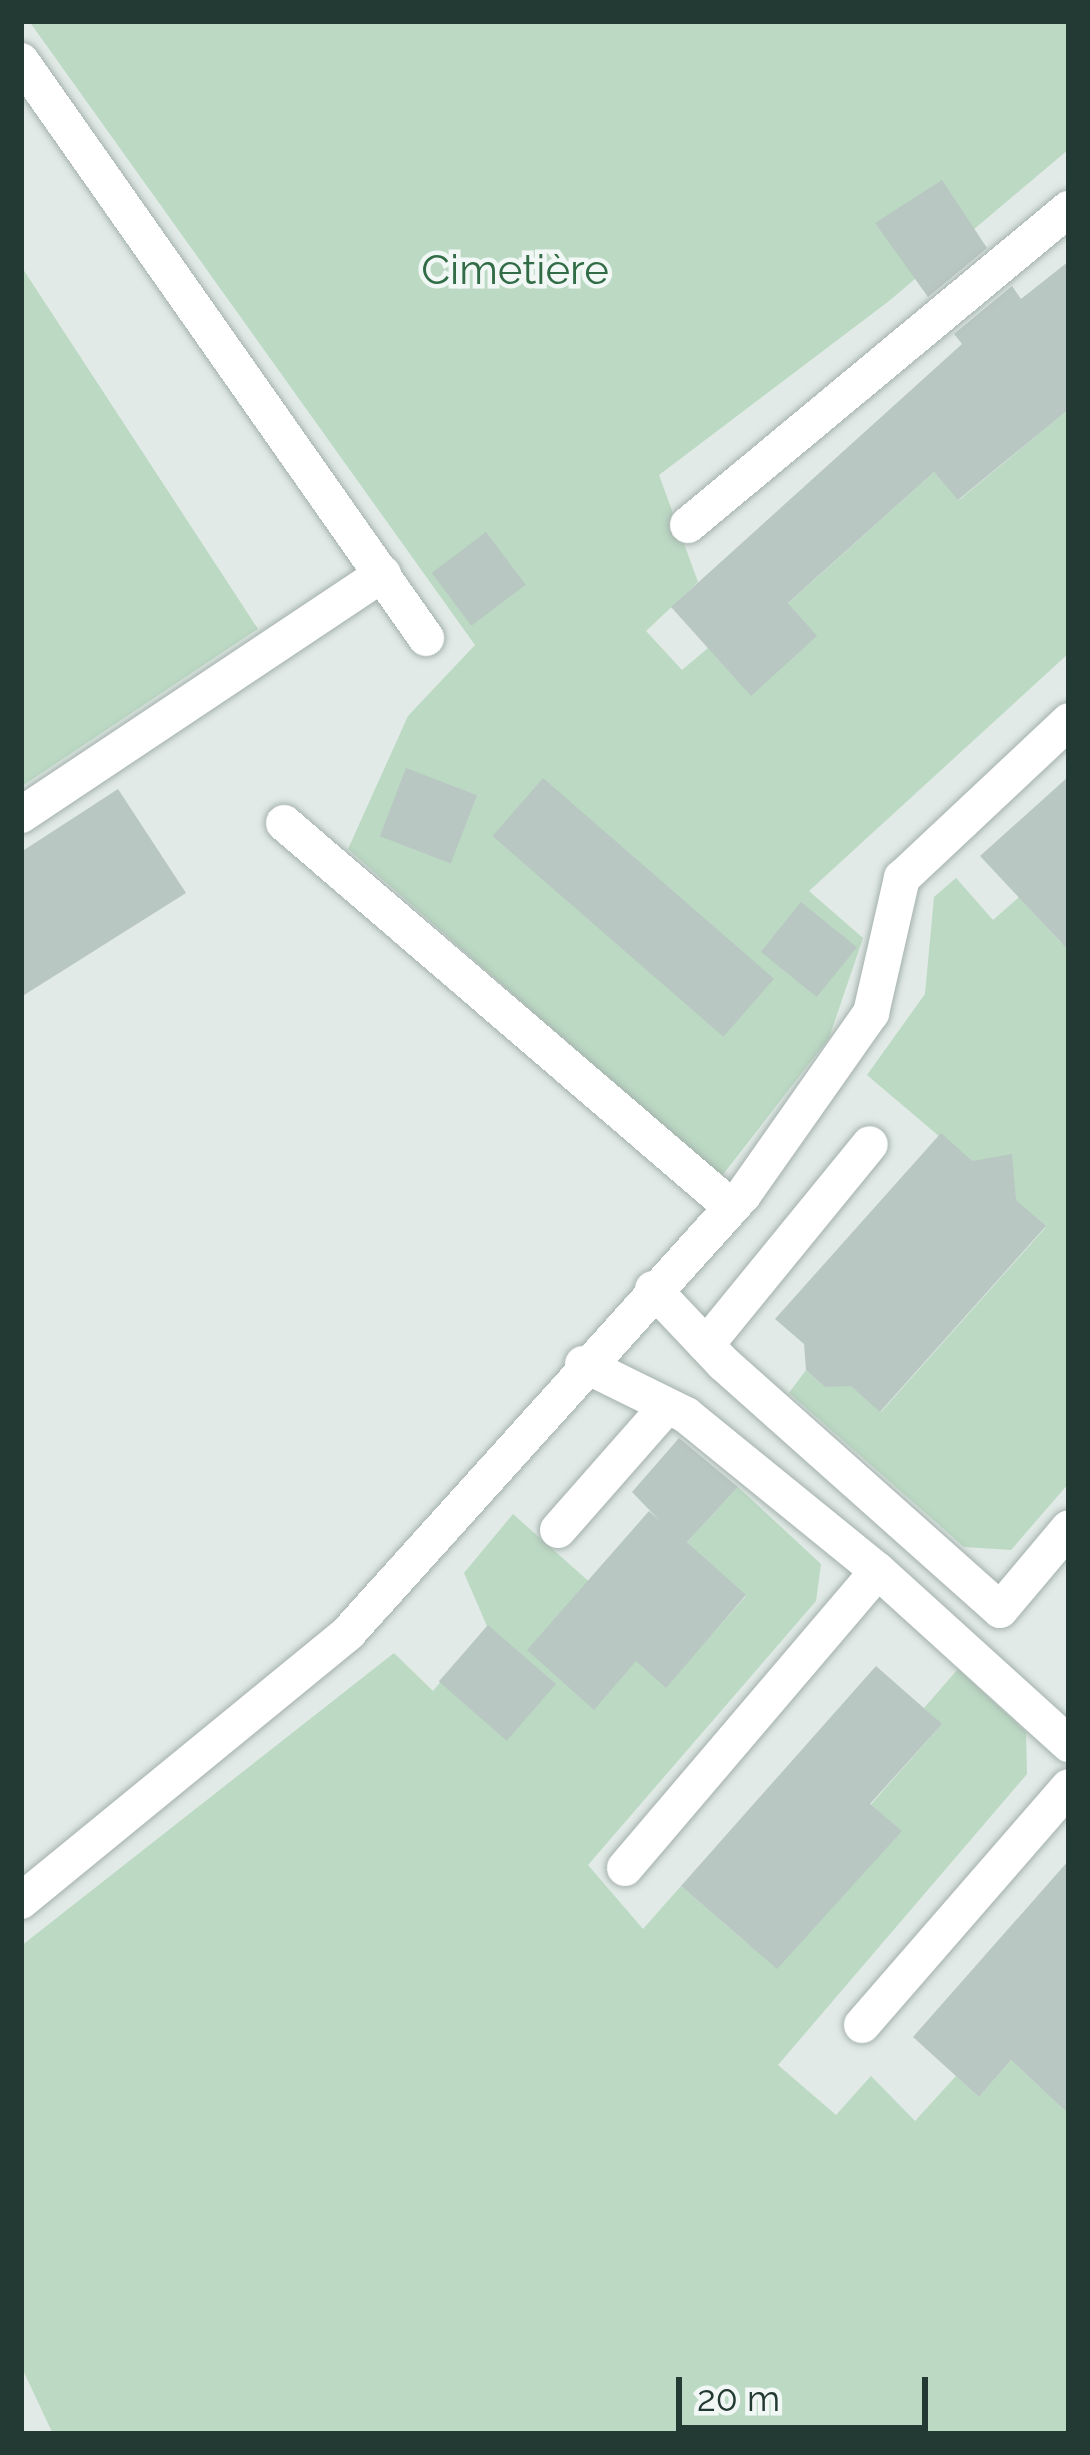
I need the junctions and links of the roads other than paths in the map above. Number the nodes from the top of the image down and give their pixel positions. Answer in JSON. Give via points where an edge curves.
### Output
{"nodes":[{"id":1,"x":21,"y":61,"type":"edge"},
{"id":2,"x":1069,"y":209,"type":"edge"},
{"id":3,"x":688,"y":526,"type":"dead end"},
{"id":4,"x":383,"y":574,"type":"junction"},
{"id":5,"x":426,"y":638,"type":"dead end"},
{"id":6,"x":1069,"y":721,"type":"edge"},
{"id":7,"x":21,"y":815,"type":"edge"},
{"id":8,"x":284,"y":823,"type":"dead end"},
{"id":9,"x":870,"y":1144,"type":"dead end"},
{"id":10,"x":731,"y":1208,"type":"junction"},
{"id":11,"x":653,"y":1289,"type":"junction"},
{"id":12,"x":706,"y":1345,"type":"junction"},
{"id":13,"x":584,"y":1364,"type":"junction"},
{"id":14,"x":667,"y":1406,"type":"junction"},
{"id":15,"x":1069,"y":1528,"type":"edge"},
{"id":16,"x":558,"y":1530,"type":"dead end"},
{"id":17,"x":878,"y":1570,"type":"junction"},
{"id":18,"x":1069,"y":1744,"type":"edge"},
{"id":19,"x":1069,"y":1787,"type":"edge"},
{"id":20,"x":625,"y":1868,"type":"dead end"},
{"id":21,"x":21,"y":1901,"type":"edge"},
{"id":22,"x":862,"y":2025,"type":"dead end"}],
"edges":[{"from":1,"to":4,"type":"street"},
{"from":2,"to":3,"type":"street"},
{"from":4,"to":5,"type":"street"},
{"from":4,"to":7,"type":"street"},
{"from":6,"to":10,"type":"street","via":[[902,878],[871,1013]]},
{"from":8,"to":10,"type":"street"},
{"from":9,"to":12,"type":"street"},
{"from":10,"to":11,"type":"street"},
{"from":11,"to":12,"type":"street"},
{"from":11,"to":13,"type":"street"},
{"from":12,"to":15,"type":"street","via":[[1000,1610]]},
{"from":13,"to":14,"type":"street"},
{"from":13,"to":21,"type":"street","via":[[348,1633]]},
{"from":14,"to":16,"type":"street"},
{"from":14,"to":17,"type":"street"},
{"from":17,"to":18,"type":"street"},
{"from":17,"to":20,"type":"street"},
{"from":19,"to":22,"type":"street"}]}
